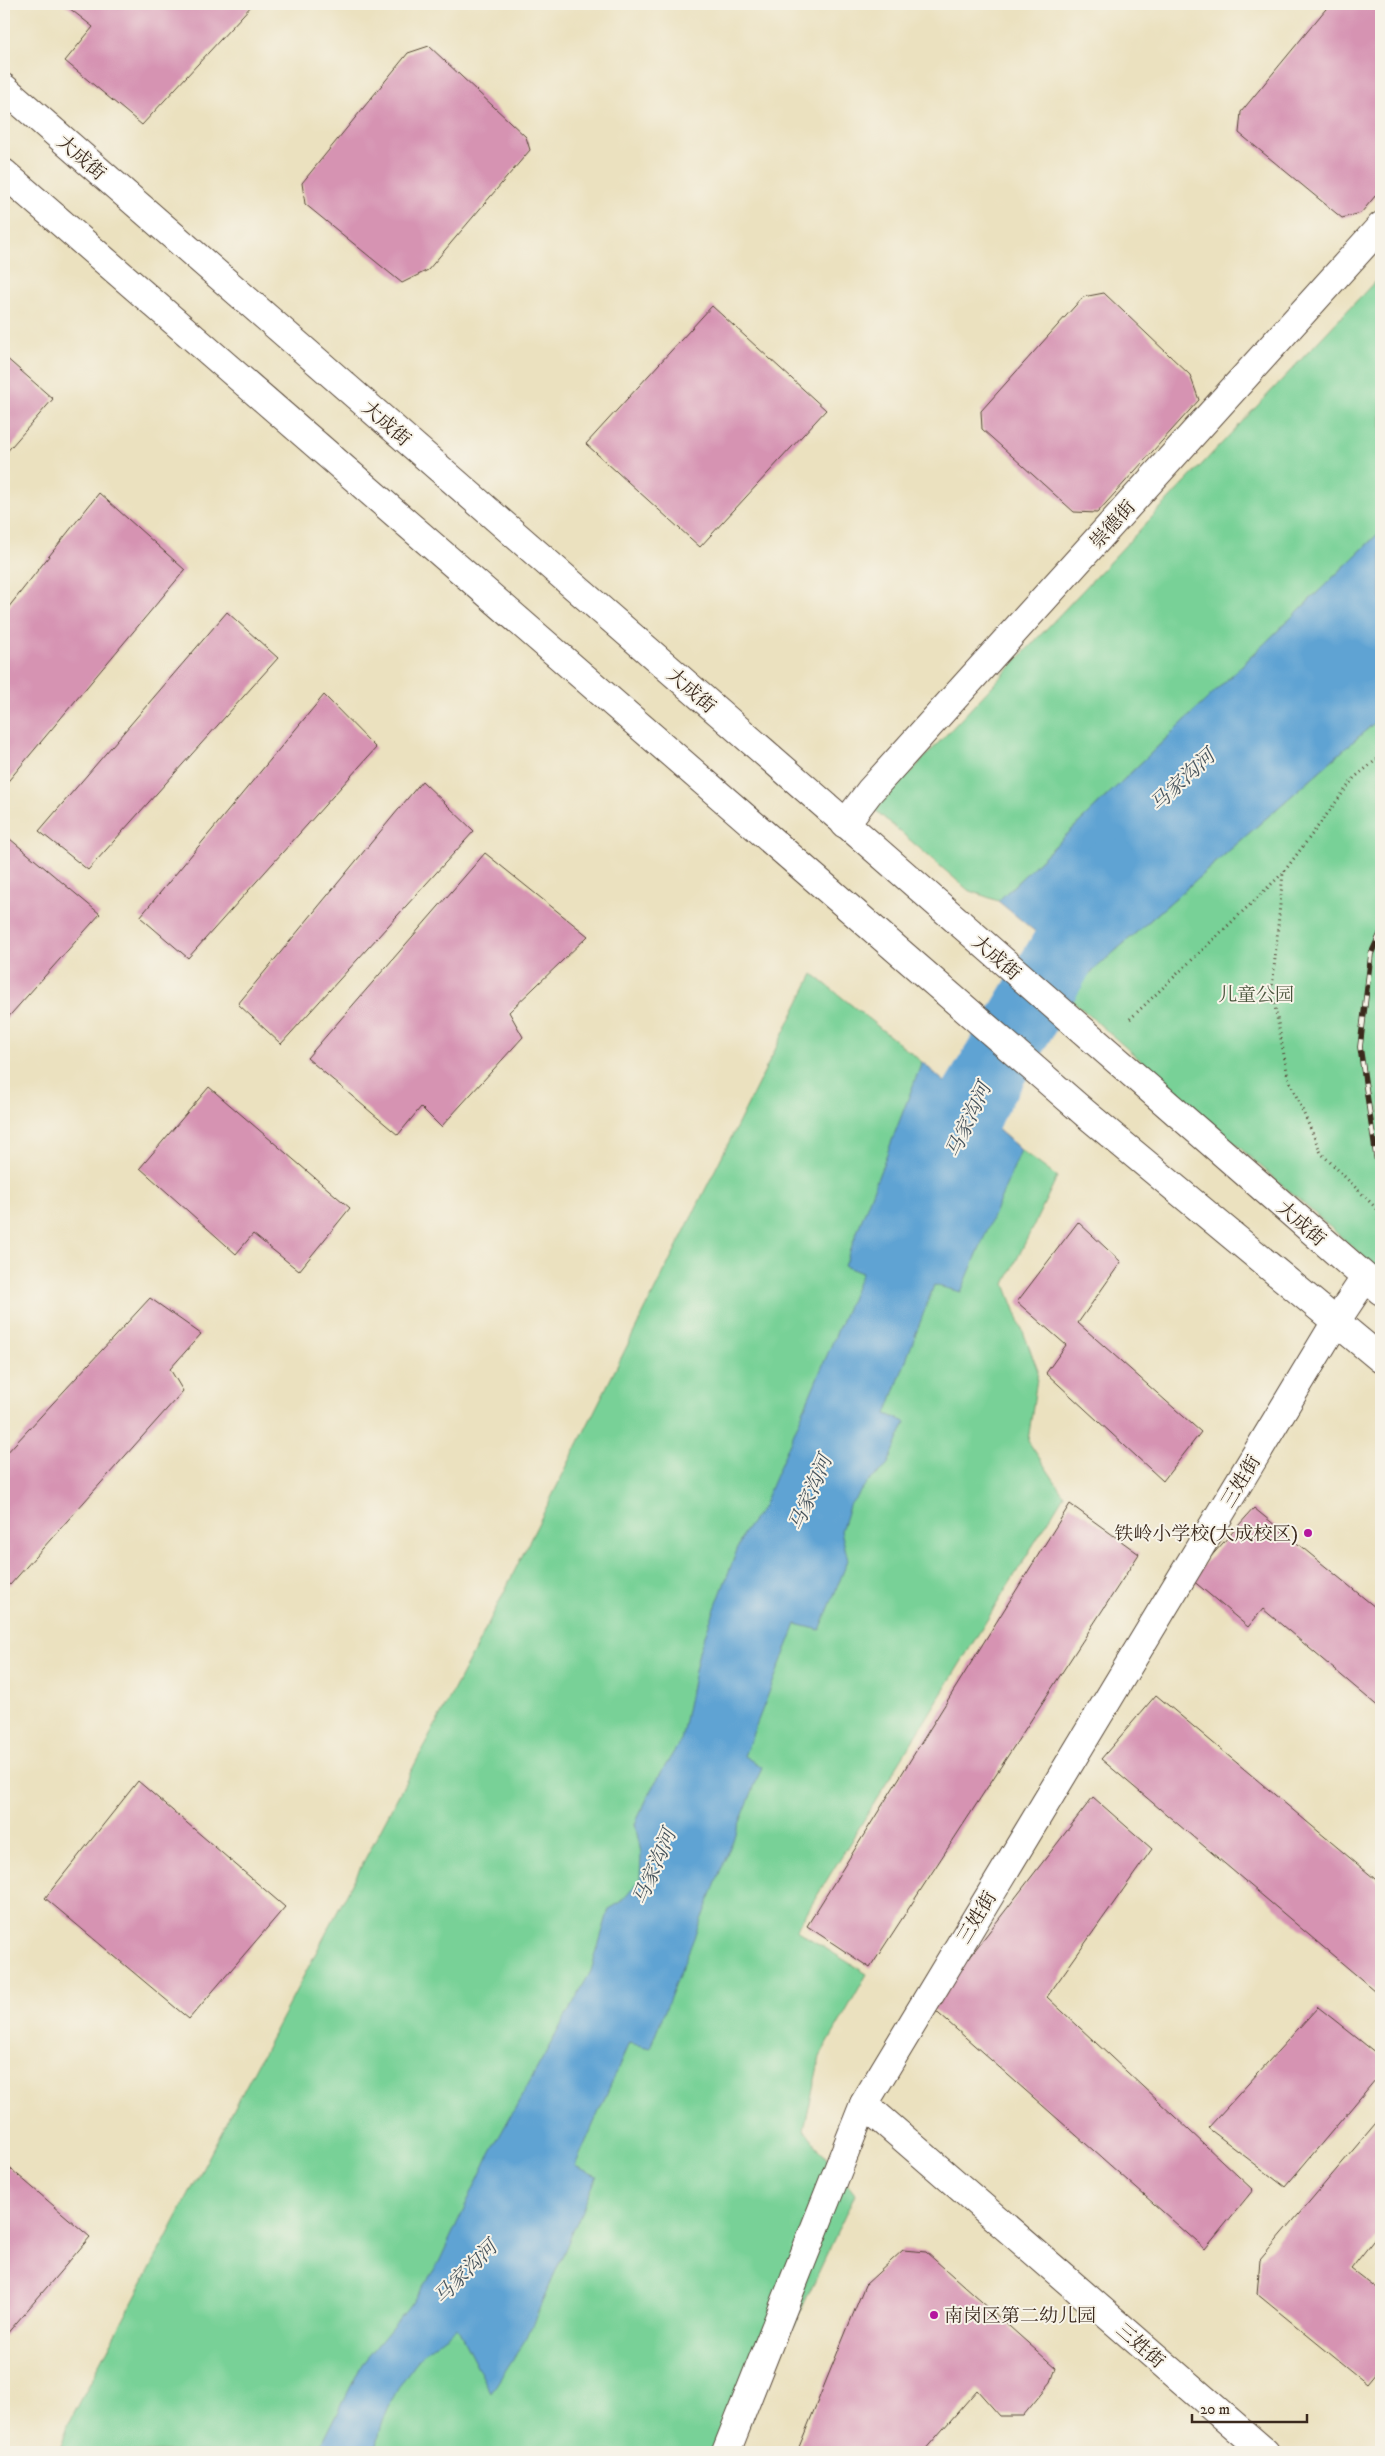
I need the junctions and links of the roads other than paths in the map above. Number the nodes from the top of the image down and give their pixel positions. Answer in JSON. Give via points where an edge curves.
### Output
{"nodes":[{"id":1,"x":4,"y":88,"type":"edge"},
{"id":2,"x":4,"y":173,"type":"edge"},
{"id":3,"x":1381,"y":226,"type":"edge"},
{"id":4,"x":845,"y":824,"type":"junction"},
{"id":5,"x":1373,"y":1285,"type":"edge"},
{"id":6,"x":1337,"y":1320,"type":"junction"},
{"id":7,"x":1381,"y":1359,"type":"edge"},
{"id":8,"x":864,"y":2104,"type":"junction"},
{"id":9,"x":726,"y":2452,"type":"edge"},
{"id":10,"x":1264,"y":2452,"type":"edge"}],
"edges":[{"from":1,"to":4,"type":"main road","name":"大成街"},
{"from":2,"to":6,"type":"main road","via":[[1086,1114]]},
{"from":3,"to":4,"type":"main road","name":"崇德街","via":[[870,791]]},
{"from":4,"to":5,"type":"main road","name":"大成街"},
{"from":5,"to":6,"type":"main road","name":"三姓街"},
{"from":6,"to":7,"type":"main road"},
{"from":6,"to":8,"type":"main road","name":"三姓街"},
{"from":8,"to":9,"type":"main road"},
{"from":8,"to":10,"type":"main road","name":"三姓街"}]}
